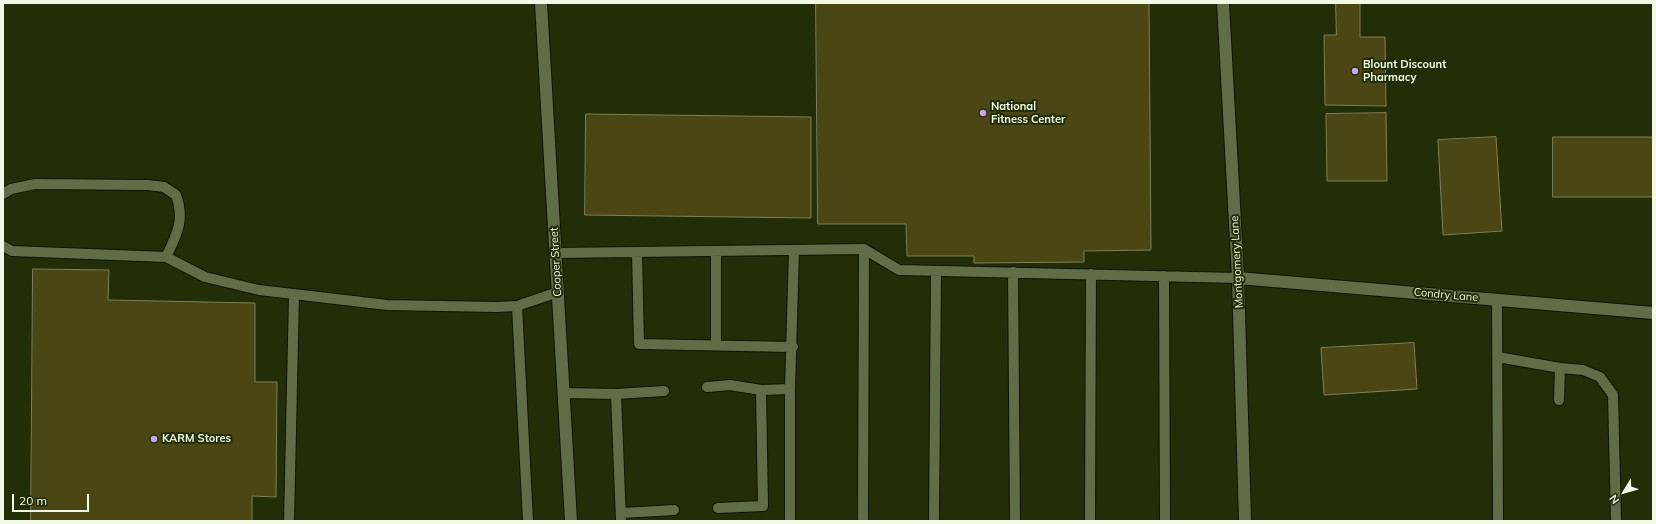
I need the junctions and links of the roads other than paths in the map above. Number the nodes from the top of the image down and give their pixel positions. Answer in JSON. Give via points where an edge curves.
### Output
{"nodes":[{"id":1,"x":541,"y":3,"type":"edge"},
{"id":2,"x":1223,"y":3,"type":"edge"},
{"id":3,"x":3,"y":194,"type":"edge"},
{"id":4,"x":3,"y":246,"type":"edge"},
{"id":5,"x":864,"y":249,"type":"junction"},
{"id":6,"x":794,"y":250,"type":"junction"},
{"id":7,"x":716,"y":251,"type":"junction"},
{"id":8,"x":637,"y":252,"type":"junction"},
{"id":9,"x":556,"y":253,"type":"junction"},
{"id":10,"x":166,"y":257,"type":"junction"},
{"id":11,"x":936,"y":271,"type":"junction"},
{"id":12,"x":1013,"y":272,"type":"junction"},
{"id":13,"x":1091,"y":274,"type":"junction"},
{"id":14,"x":1164,"y":276,"type":"junction"},
{"id":15,"x":1238,"y":278,"type":"junction"},
{"id":16,"x":558,"y":292,"type":"junction"},
{"id":17,"x":294,"y":295,"type":"junction"},
{"id":18,"x":1497,"y":299,"type":"junction"},
{"id":19,"x":517,"y":306,"type":"junction"},
{"id":20,"x":1653,"y":312,"type":"edge"},
{"id":21,"x":716,"y":345,"type":"junction"},
{"id":22,"x":792,"y":347,"type":"junction"},
{"id":23,"x":1498,"y":357,"type":"junction"},
{"id":24,"x":1560,"y":368,"type":"junction"},
{"id":25,"x":707,"y":387,"type":"dead end"},
{"id":26,"x":790,"y":389,"type":"junction"},
{"id":27,"x":664,"y":390,"type":"dead end"},
{"id":28,"x":761,"y":390,"type":"junction"},
{"id":29,"x":564,"y":393,"type":"junction"},
{"id":30,"x":616,"y":394,"type":"junction"},
{"id":31,"x":1559,"y":400,"type":"dead end"},
{"id":32,"x":718,"y":508,"type":"dead end"},
{"id":33,"x":674,"y":510,"type":"dead end"},
{"id":34,"x":622,"y":517,"type":"edge"},
{"id":35,"x":289,"y":521,"type":"edge"},
{"id":36,"x":528,"y":521,"type":"edge"},
{"id":37,"x":571,"y":521,"type":"edge"},
{"id":38,"x":790,"y":521,"type":"edge"},
{"id":39,"x":863,"y":521,"type":"edge"},
{"id":40,"x":934,"y":521,"type":"edge"},
{"id":41,"x":1015,"y":521,"type":"edge"},
{"id":42,"x":1090,"y":521,"type":"edge"},
{"id":43,"x":1164,"y":521,"type":"edge"},
{"id":44,"x":1245,"y":521,"type":"edge"},
{"id":45,"x":1498,"y":521,"type":"edge"},
{"id":46,"x":1616,"y":521,"type":"edge"}],
"edges":[{"from":1,"to":9,"type":"street","name":"Cooper Street"},
{"from":2,"to":15,"type":"street","name":"Montgomery Lane"},
{"from":3,"to":10,"type":"lane","via":[[11,189],[35,184],[164,187],[176,195],[181,208],[178,231]]},
{"from":4,"to":10,"type":"lane","via":[[12,251]]},
{"from":5,"to":6,"type":"lane"},
{"from":5,"to":11,"type":"lane","via":[[899,270]]},
{"from":5,"to":39,"type":"lane"},
{"from":6,"to":7,"type":"lane"},
{"from":6,"to":22,"type":"lane"},
{"from":7,"to":8,"type":"lane"},
{"from":7,"to":21,"type":"lane"},
{"from":8,"to":9,"type":"lane"},
{"from":8,"to":21,"type":"lane","via":[[639,344]]},
{"from":9,"to":16,"type":"street","name":"Cooper Street"},
{"from":10,"to":17,"type":"lane","via":[[205,277],[259,290]]},
{"from":11,"to":12,"type":"lane"},
{"from":11,"to":40,"type":"lane"},
{"from":12,"to":13,"type":"lane"},
{"from":12,"to":41,"type":"lane"},
{"from":13,"to":14,"type":"lane"},
{"from":13,"to":42,"type":"lane"},
{"from":14,"to":15,"type":"lane"},
{"from":14,"to":43,"type":"lane"},
{"from":15,"to":18,"type":"street","name":"Condry Lane"},
{"from":15,"to":44,"type":"street","name":"Montgomery Lane"},
{"from":16,"to":19,"type":"lane"},
{"from":16,"to":29,"type":"street","name":"Cooper Street"},
{"from":17,"to":19,"type":"lane","via":[[387,305]]},
{"from":17,"to":35,"type":"lane"},
{"from":18,"to":20,"type":"street","name":"Condry Lane"},
{"from":18,"to":23,"type":"lane"},
{"from":19,"to":36,"type":"lane"},
{"from":21,"to":22,"type":"lane"},
{"from":22,"to":26,"type":"lane"},
{"from":23,"to":24,"type":"lane"},
{"from":23,"to":45,"type":"lane"},
{"from":24,"to":31,"type":"lane"},
{"from":24,"to":46,"type":"lane","via":[[1582,370],[1600,377],[1613,395]]},
{"from":25,"to":28,"type":"lane","via":[[730,386]]},
{"from":26,"to":28,"type":"lane"},
{"from":26,"to":38,"type":"lane"},
{"from":27,"to":30,"type":"lane"},
{"from":28,"to":32,"type":"lane","via":[[763,506]]},
{"from":29,"to":30,"type":"lane"},
{"from":29,"to":37,"type":"street","name":"Cooper Street"},
{"from":30,"to":34,"type":"lane"},
{"from":33,"to":34,"type":"lane"}]}
